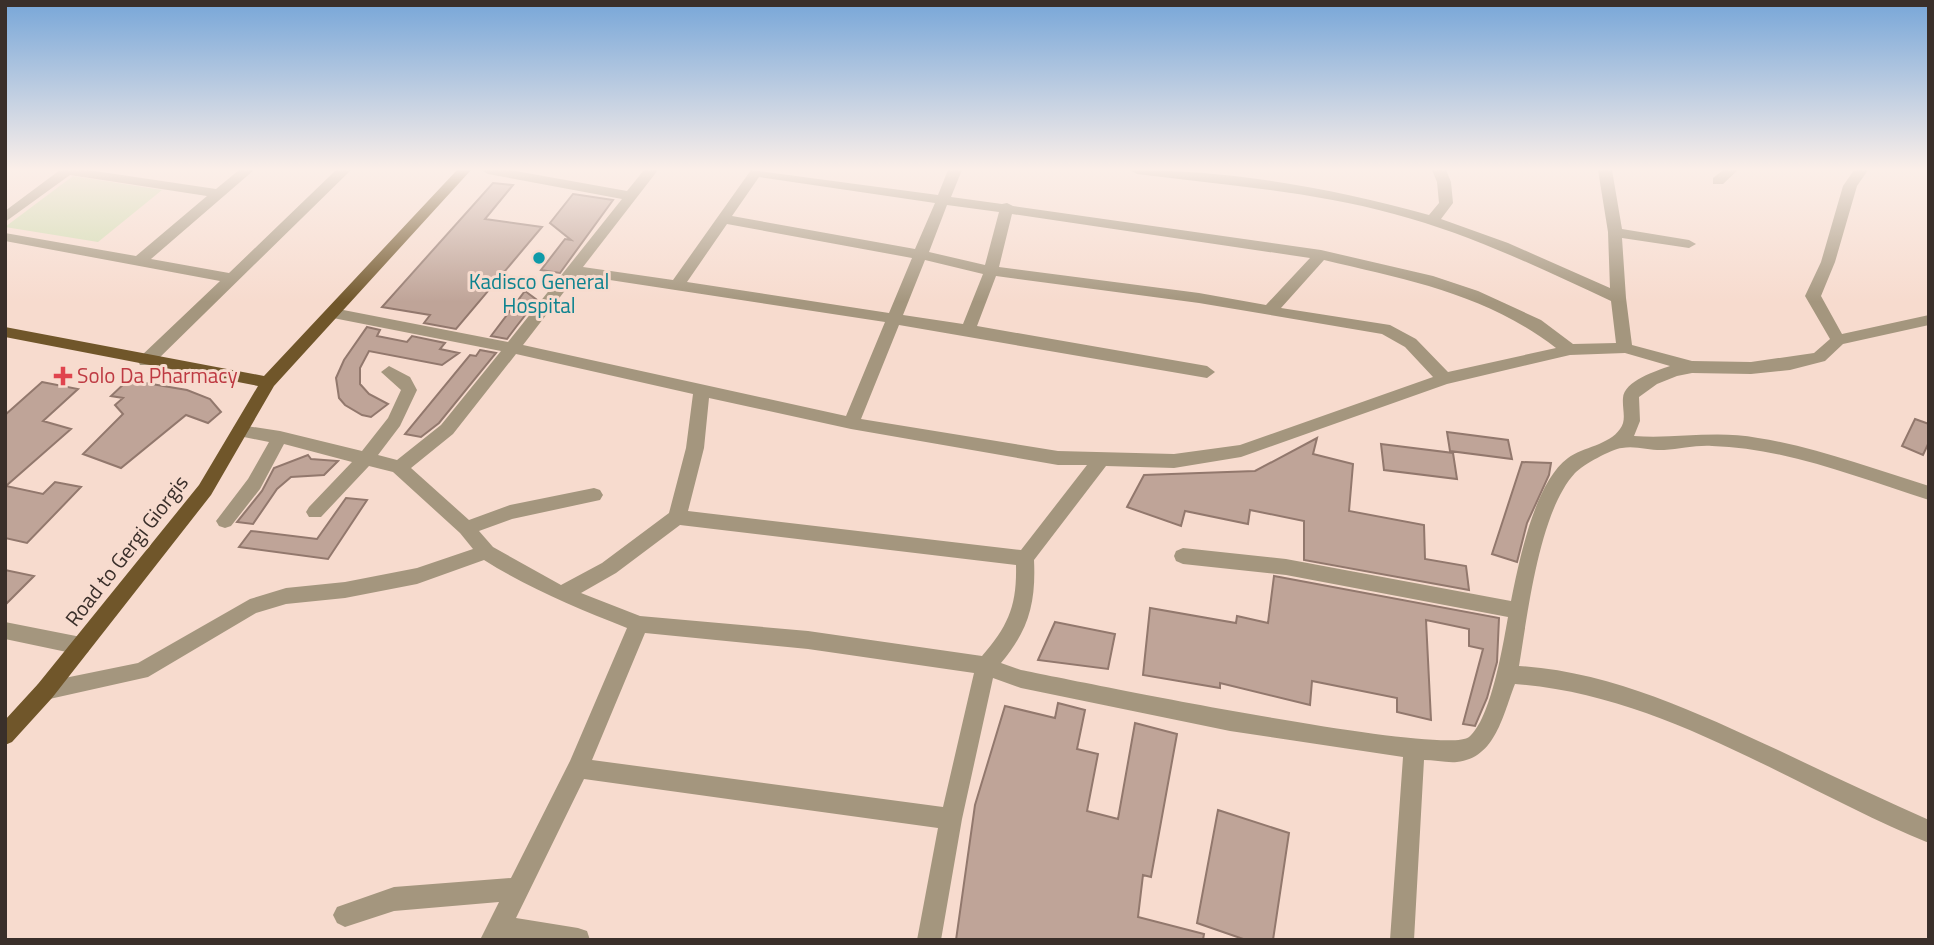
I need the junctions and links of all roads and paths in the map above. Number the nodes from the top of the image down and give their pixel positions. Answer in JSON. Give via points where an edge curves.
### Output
{"nodes":[{"id":1,"x":195,"y":214,"type":"edge"},
{"id":2,"x":298,"y":214,"type":"edge"},
{"id":3,"x":424,"y":214,"type":"edge"},
{"id":4,"x":616,"y":214,"type":"edge"},
{"id":5,"x":726,"y":214,"type":"edge"},
{"id":6,"x":937,"y":214,"type":"edge"},
{"id":7,"x":1005,"y":214,"type":"edge"},
{"id":8,"x":1053,"y":214,"type":"edge"},
{"id":9,"x":1410,"y":214,"type":"edge"},
{"id":10,"x":1437,"y":214,"type":"edge"},
{"id":11,"x":1612,"y":214,"type":"edge"},
{"id":12,"x":1842,"y":214,"type":"edge"},
{"id":13,"x":723,"y":219,"type":"junction"},
{"id":14,"x":1432,"y":220,"type":"junction"},
{"id":15,"x":1615,"y":232,"type":"junction"},
{"id":16,"x":5,"y":237,"type":"edge"},
{"id":17,"x":1689,"y":244,"type":"dead end"},
{"id":18,"x":922,"y":255,"type":"junction"},
{"id":19,"x":1321,"y":255,"type":"junction"},
{"id":20,"x":139,"y":261,"type":"junction"},
{"id":21,"x":574,"y":270,"type":"junction"},
{"id":22,"x":991,"y":271,"type":"junction"},
{"id":23,"x":231,"y":278,"type":"junction"},
{"id":24,"x":677,"y":285,"type":"junction"},
{"id":25,"x":1618,"y":298,"type":"junction"},
{"id":26,"x":1269,"y":311,"type":"junction"},
{"id":27,"x":333,"y":313,"type":"junction"},
{"id":28,"x":892,"y":318,"type":"junction"},
{"id":29,"x":1922,"y":321,"type":"edge"},
{"id":30,"x":968,"y":330,"type":"junction"},
{"id":31,"x":5,"y":332,"type":"edge"},
{"id":32,"x":1929,"y":333,"type":"edge"},
{"id":33,"x":1838,"y":340,"type":"junction"},
{"id":34,"x":512,"y":348,"type":"junction"},
{"id":35,"x":1626,"y":348,"type":"junction"},
{"id":36,"x":1570,"y":350,"type":"junction"},
{"id":37,"x":146,"y":361,"type":"junction"},
{"id":38,"x":1692,"y":367,"type":"junction"},
{"id":39,"x":389,"y":372,"type":"dead end"},
{"id":40,"x":1207,"y":372,"type":"dead end"},
{"id":41,"x":1444,"y":379,"type":"junction"},
{"id":42,"x":268,"y":382,"type":"junction"},
{"id":43,"x":702,"y":390,"type":"junction"},
{"id":44,"x":851,"y":423,"type":"junction"},
{"id":45,"x":240,"y":431,"type":"junction"},
{"id":46,"x":280,"y":438,"type":"junction"},
{"id":47,"x":1619,"y":441,"type":"junction"},
{"id":48,"x":366,"y":458,"type":"junction"},
{"id":49,"x":1101,"y":460,"type":"junction"},
{"id":50,"x":399,"y":467,"type":"junction"},
{"id":51,"x":1929,"y":493,"type":"edge"},
{"id":52,"x":594,"y":495,"type":"dead end"},
{"id":53,"x":315,"y":512,"type":"dead end"},
{"id":54,"x":677,"y":517,"type":"junction"},
{"id":55,"x":225,"y":521,"type":"dead end"},
{"id":56,"x":466,"y":528,"type":"junction"},
{"id":57,"x":486,"y":552,"type":"junction"},
{"id":58,"x":1183,"y":556,"type":"dead end"},
{"id":59,"x":1025,"y":558,"type":"junction"},
{"id":60,"x":562,"y":594,"type":"junction"},
{"id":61,"x":1518,"y":611,"type":"junction"},
{"id":62,"x":639,"y":624,"type":"junction"},
{"id":63,"x":5,"y":630,"type":"edge"},
{"id":64,"x":81,"y":646,"type":"junction"},
{"id":65,"x":986,"y":666,"type":"junction"},
{"id":66,"x":1508,"y":674,"type":"junction"},
{"id":67,"x":46,"y":691,"type":"junction"},
{"id":68,"x":5,"y":735,"type":"edge"},
{"id":69,"x":1414,"y":749,"type":"junction"},
{"id":70,"x":578,"y":768,"type":"junction"},
{"id":71,"x":951,"y":818,"type":"junction"},
{"id":72,"x":1929,"y":832,"type":"edge"},
{"id":73,"x":518,"y":889,"type":"junction"},
{"id":74,"x":345,"y":915,"type":"dead end"},
{"id":75,"x":496,"y":934,"type":"edge"},
{"id":76,"x":578,"y":940,"type":"edge"},
{"id":77,"x":929,"y":940,"type":"edge"},
{"id":78,"x":1402,"y":940,"type":"edge"}],
"edges":[{"from":1,"to":20,"type":"street"},
{"from":2,"to":23,"type":"street"},
{"from":3,"to":27,"type":"main road","name":"Road to Gergi Giorgis"},
{"from":4,"to":21,"type":"street"},
{"from":5,"to":13,"type":"street"},
{"from":6,"to":18,"type":"street"},
{"from":7,"to":22,"type":"street"},
{"from":8,"to":19,"type":"street"},
{"from":9,"to":14,"type":"street"},
{"from":10,"to":14,"type":"street"},
{"from":11,"to":15,"type":"street"},
{"from":12,"to":33,"type":"street","via":[[1813,296]]},
{"from":13,"to":18,"type":"street"},
{"from":13,"to":24,"type":"street"},
{"from":14,"to":25,"type":"street"},
{"from":15,"to":17,"type":"street"},
{"from":15,"to":25,"type":"street"},
{"from":16,"to":20,"type":"street"},
{"from":18,"to":22,"type":"street"},
{"from":18,"to":28,"type":"street"},
{"from":19,"to":26,"type":"street"},
{"from":19,"to":36,"type":"street","via":[[1433,281],[1484,299],[1536,324]]},
{"from":20,"to":23,"type":"street"},
{"from":21,"to":24,"type":"street"},
{"from":21,"to":34,"type":"street"},
{"from":22,"to":26,"type":"street"},
{"from":22,"to":30,"type":"street"},
{"from":23,"to":37,"type":"street"},
{"from":24,"to":28,"type":"street"},
{"from":25,"to":35,"type":"street"},
{"from":26,"to":41,"type":"street","via":[[1401,334]]},
{"from":27,"to":34,"type":"street"},
{"from":27,"to":42,"type":"main road","name":"Road to Gergi Giorgis"},
{"from":28,"to":30,"type":"street"},
{"from":28,"to":44,"type":"street"},
{"from":29,"to":32,"type":"street"},
{"from":29,"to":33,"type":"street"},
{"from":30,"to":40,"type":"street"},
{"from":31,"to":37,"type":"main road"},
{"from":33,"to":38,"type":"street","via":[[1819,356],[1790,364]]},
{"from":34,"to":43,"type":"street"},
{"from":34,"to":50,"type":"street","via":[[436,442]]},
{"from":35,"to":36,"type":"street"},
{"from":35,"to":38,"type":"street"},
{"from":36,"to":41,"type":"street"},
{"from":37,"to":42,"type":"main road"},
{"from":38,"to":47,"type":"street","via":[[1642,384],[1631,395],[1630,431]]},
{"from":39,"to":48,"type":"street","via":[[409,390],[405,403]]},
{"from":41,"to":49,"type":"street","via":[[1241,451],[1174,461]]},
{"from":42,"to":45,"type":"main road","name":"Road to Gergi Giorgis"},
{"from":43,"to":44,"type":"street"},
{"from":43,"to":54,"type":"street","via":[[695,449]]},
{"from":44,"to":49,"type":"street","via":[[1058,458]]},
{"from":45,"to":46,"type":"street"},
{"from":45,"to":64,"type":"main road","name":"Road to Gergi Giorgis","via":[[205,490]]},
{"from":46,"to":48,"type":"street"},
{"from":46,"to":55,"type":"street","via":[[254,484]]},
{"from":47,"to":51,"type":"street","via":[[1710,439],[1758,444]]},
{"from":47,"to":61,"type":"street","via":[[1579,458],[1566,471],[1543,516]]},
{"from":48,"to":50,"type":"street"},
{"from":48,"to":53,"type":"street"},
{"from":49,"to":59,"type":"street"},
{"from":50,"to":56,"type":"street"},
{"from":52,"to":56,"type":"street","via":[[510,512]]},
{"from":54,"to":59,"type":"street"},
{"from":54,"to":60,"type":"street","via":[[609,568]]},
{"from":56,"to":57,"type":"street"},
{"from":57,"to":60,"type":"street"},
{"from":57,"to":67,"type":"street","via":[[417,576],[286,596],[250,607],[141,671]]},
{"from":58,"to":61,"type":"street","via":[[1286,567]]},
{"from":59,"to":65,"type":"street","via":[[1022,611],[1008,640]]},
{"from":60,"to":62,"type":"street"},
{"from":61,"to":66,"type":"street"},
{"from":62,"to":65,"type":"street","via":[[807,640]]},
{"from":62,"to":70,"type":"street"},
{"from":63,"to":64,"type":"street"},
{"from":64,"to":67,"type":"main road","name":"Road to Gergi Giorgis"},
{"from":65,"to":69,"type":"street","via":[[1034,682],[1230,721]]},
{"from":65,"to":71,"type":"street"},
{"from":66,"to":69,"type":"street","via":[[1485,734],[1476,745],[1458,752]]},
{"from":66,"to":72,"type":"street","via":[[1559,678],[1627,695],[1702,725]]},
{"from":67,"to":68,"type":"main road","name":"Road to Gergi Giorgis"},
{"from":69,"to":78,"type":"street"},
{"from":70,"to":71,"type":"street"},
{"from":70,"to":73,"type":"street"},
{"from":71,"to":77,"type":"street"},
{"from":73,"to":74,"type":"street","via":[[394,899]]},
{"from":73,"to":75,"type":"street"},
{"from":75,"to":76,"type":"street"}]}
